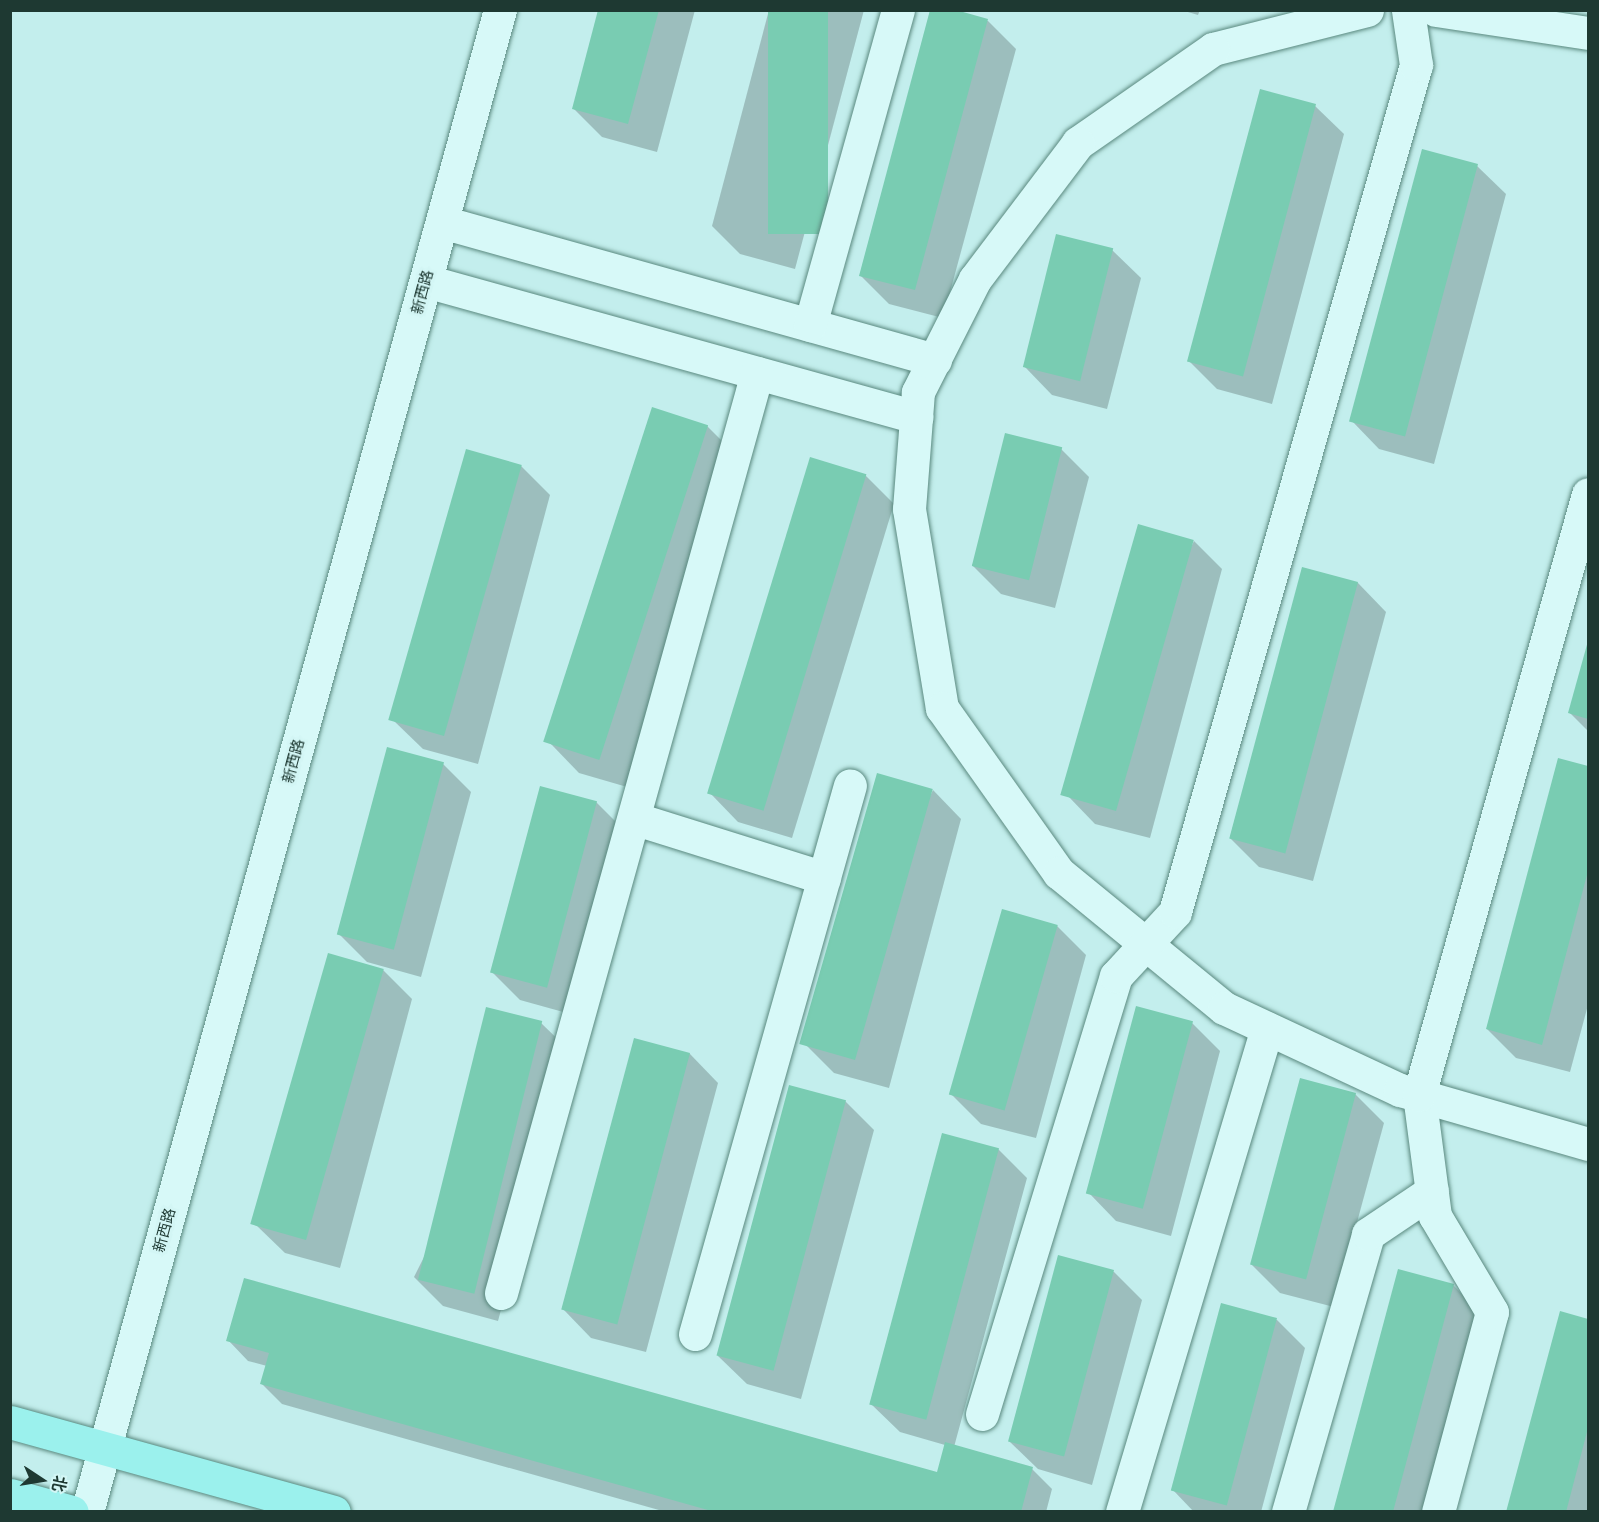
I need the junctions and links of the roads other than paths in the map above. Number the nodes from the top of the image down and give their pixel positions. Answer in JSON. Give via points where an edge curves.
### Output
{"nodes":[{"id":1,"x":500,"y":10,"type":"edge"},
{"id":2,"x":898,"y":10,"type":"edge"},
{"id":3,"x":1367,"y":10,"type":"edge"},
{"id":4,"x":1408,"y":10,"type":"edge"},
{"id":5,"x":1436,"y":10,"type":"edge"},
{"id":6,"x":1541,"y":18,"type":"edge"},
{"id":7,"x":1588,"y":33,"type":"edge"},
{"id":8,"x":442,"y":222,"type":"junction"},
{"id":9,"x":426,"y":281,"type":"junction"},
{"id":10,"x":810,"y":325,"type":"junction"},
{"id":11,"x":934,"y":360,"type":"junction"},
{"id":12,"x":757,"y":373,"type":"junction"},
{"id":13,"x":916,"y":417,"type":"junction"},
{"id":14,"x":1588,"y":494,"type":"edge"},
{"id":15,"x":850,"y":785,"type":"dead end"},
{"id":16,"x":636,"y":819,"type":"junction"},
{"id":17,"x":824,"y":878,"type":"junction"},
{"id":18,"x":1146,"y":944,"type":"junction"},
{"id":19,"x":1267,"y":1028,"type":"junction"},
{"id":20,"x":1419,"y":1095,"type":"junction"},
{"id":21,"x":1586,"y":1134,"type":"edge"},
{"id":22,"x":1431,"y":1191,"type":"junction"},
{"id":23,"x":501,"y":1293,"type":"dead end"},
{"id":24,"x":695,"y":1334,"type":"dead end"},
{"id":25,"x":982,"y":1414,"type":"dead end"},
{"id":26,"x":10,"y":1422,"type":"edge"},
{"id":27,"x":105,"y":1447,"type":"junction"},
{"id":28,"x":10,"y":1495,"type":"edge"},
{"id":29,"x":72,"y":1512,"type":"edge"},
{"id":30,"x":87,"y":1512,"type":"edge"},
{"id":31,"x":334,"y":1512,"type":"edge"},
{"id":32,"x":1122,"y":1512,"type":"edge"},
{"id":33,"x":1288,"y":1512,"type":"edge"},
{"id":34,"x":1438,"y":1512,"type":"edge"}],
"edges":[{"from":1,"to":8,"type":"street","name":"新西路"},
{"from":2,"to":10,"type":"street"},
{"from":3,"to":11,"type":"street","via":[[1213,49],[1078,143],[975,279]]},
{"from":4,"to":18,"type":"street","via":[[1416,65],[1175,912]]},
{"from":5,"to":6,"type":"street"},
{"from":6,"to":7,"type":"street"},
{"from":8,"to":9,"type":"street","name":"新西路"},
{"from":8,"to":10,"type":"street"},
{"from":9,"to":12,"type":"street"},
{"from":9,"to":27,"type":"street","name":"新西路"},
{"from":10,"to":11,"type":"street"},
{"from":11,"to":13,"type":"street","via":[[918,392]]},
{"from":12,"to":13,"type":"street"},
{"from":12,"to":16,"type":"street"},
{"from":13,"to":18,"type":"street","via":[[909,509],[942,708],[1059,873]]},
{"from":14,"to":20,"type":"street"},
{"from":15,"to":17,"type":"street"},
{"from":16,"to":17,"type":"street"},
{"from":16,"to":23,"type":"street"},
{"from":17,"to":24,"type":"street"},
{"from":18,"to":19,"type":"street","via":[[1224,1008]]},
{"from":18,"to":25,"type":"street","via":[[1116,976]]},
{"from":19,"to":20,"type":"street"},
{"from":19,"to":32,"type":"street"},
{"from":20,"to":21,"type":"street"},
{"from":20,"to":22,"type":"street"},
{"from":22,"to":33,"type":"street","via":[[1368,1234]]},
{"from":22,"to":34,"type":"street","via":[[1435,1216],[1492,1312]]},
{"from":26,"to":27,"type":"main road"},
{"from":27,"to":30,"type":"street","name":"新西路"},
{"from":27,"to":31,"type":"main road"},
{"from":28,"to":29,"type":"main road"}]}
